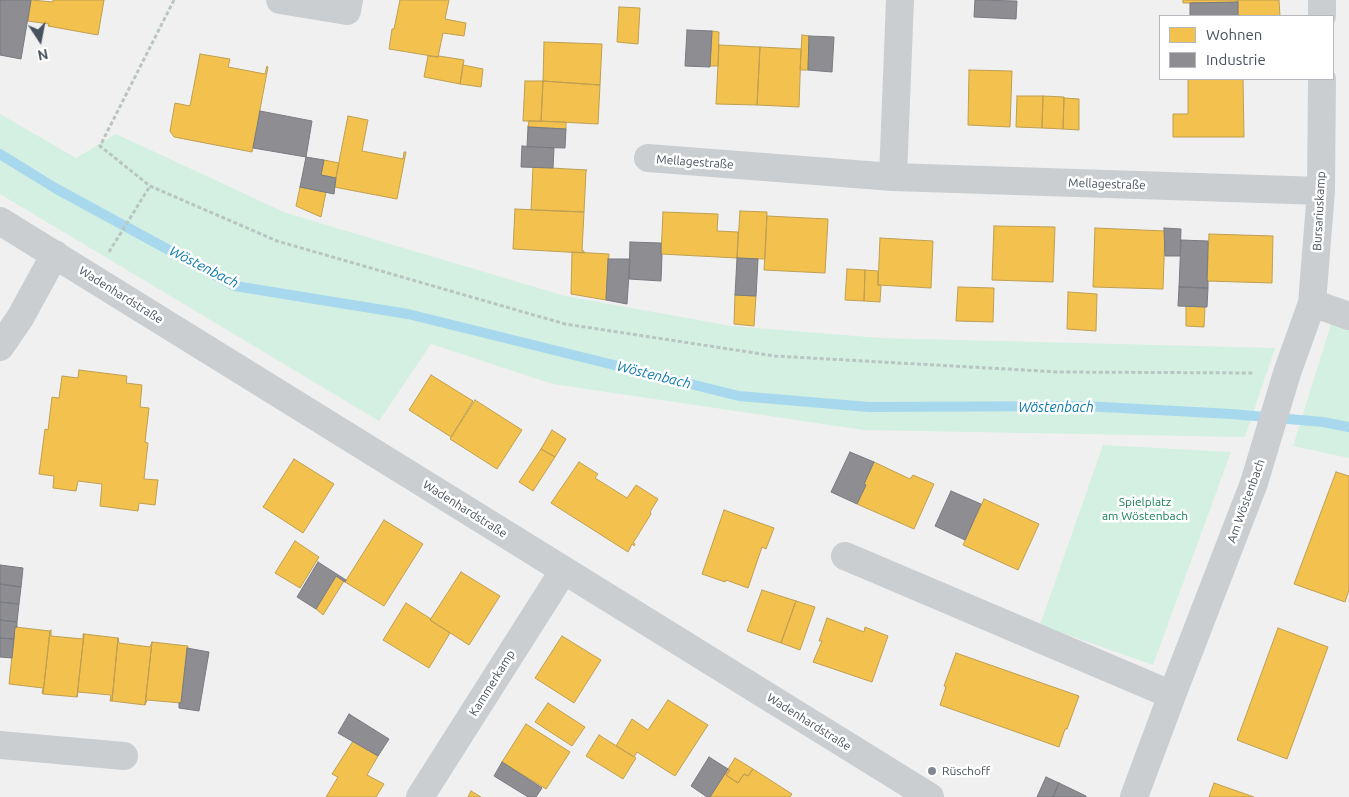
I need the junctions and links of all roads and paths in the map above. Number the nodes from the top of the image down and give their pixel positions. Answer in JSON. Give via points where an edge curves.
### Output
{"nodes":[{"id":1,"x":174,"y":0,"type":"edge"},
{"id":2,"x":280,"y":0,"type":"edge"},
{"id":3,"x":348,"y":0,"type":"edge"},
{"id":4,"x":900,"y":0,"type":"edge"},
{"id":5,"x":1322,"y":0,"type":"edge"},
{"id":6,"x":1322,"y":15,"type":"edge"},
{"id":7,"x":1322,"y":80,"type":"edge"},
{"id":8,"x":648,"y":158,"type":"dead end"},
{"id":9,"x":893,"y":177,"type":"junction"},
{"id":10,"x":150,"y":186,"type":"junction"},
{"id":11,"x":1321,"y":191,"type":"junction"},
{"id":12,"x":0,"y":221,"type":"edge"},
{"id":13,"x":55,"y":254,"type":"junction"},
{"id":14,"x":106,"y":257,"type":"dead end"},
{"id":15,"x":1312,"y":304,"type":"junction"},
{"id":16,"x":1349,"y":316,"type":"edge"},
{"id":17,"x":0,"y":347,"type":"edge"},
{"id":18,"x":1287,"y":373,"type":"junction"},
{"id":19,"x":845,"y":556,"type":"dead end"},
{"id":20,"x":564,"y":570,"type":"junction"},
{"id":21,"x":1172,"y":695,"type":"junction"},
{"id":22,"x":0,"y":745,"type":"edge"},
{"id":23,"x":124,"y":756,"type":"dead end"},
{"id":24,"x":420,"y":797,"type":"edge"},
{"id":25,"x":930,"y":797,"type":"edge"},
{"id":26,"x":1134,"y":797,"type":"edge"}],
"edges":[{"from":1,"to":10,"type":"path","via":[[100,146]]},
{"from":2,"to":3,"type":"street","via":[[346,11]]},
{"from":4,"to":9,"type":"street"},
{"from":5,"to":6,"type":"street"},
{"from":7,"to":11,"type":"street","name":"Bursariuskamp"},
{"from":8,"to":9,"type":"street","name":"Mellagestraße"},
{"from":9,"to":11,"type":"street","name":"Mellagestraße"},
{"from":10,"to":14,"type":"path"},
{"from":10,"to":18,"type":"path","via":[[277,241],[565,324],[775,356],[1059,372]]},
{"from":11,"to":15,"type":"street","name":"Bursariuskamp"},
{"from":12,"to":13,"type":"street","name":"Wadenhardstraße"},
{"from":13,"to":17,"type":"street"},
{"from":13,"to":20,"type":"street","name":"Wadenhardstraße"},
{"from":15,"to":16,"type":"street"},
{"from":15,"to":18,"type":"street","name":"Am Wöstenbach"},
{"from":18,"to":21,"type":"street","name":"Am Wöstenbach","via":[[1254,483]]},
{"from":19,"to":21,"type":"street"},
{"from":20,"to":24,"type":"street","name":"Kammerkamp"},
{"from":20,"to":25,"type":"street","name":"Wadenhardstraße"},
{"from":21,"to":26,"type":"street","name":"Am Wöstenbach"},
{"from":22,"to":23,"type":"street"}]}
